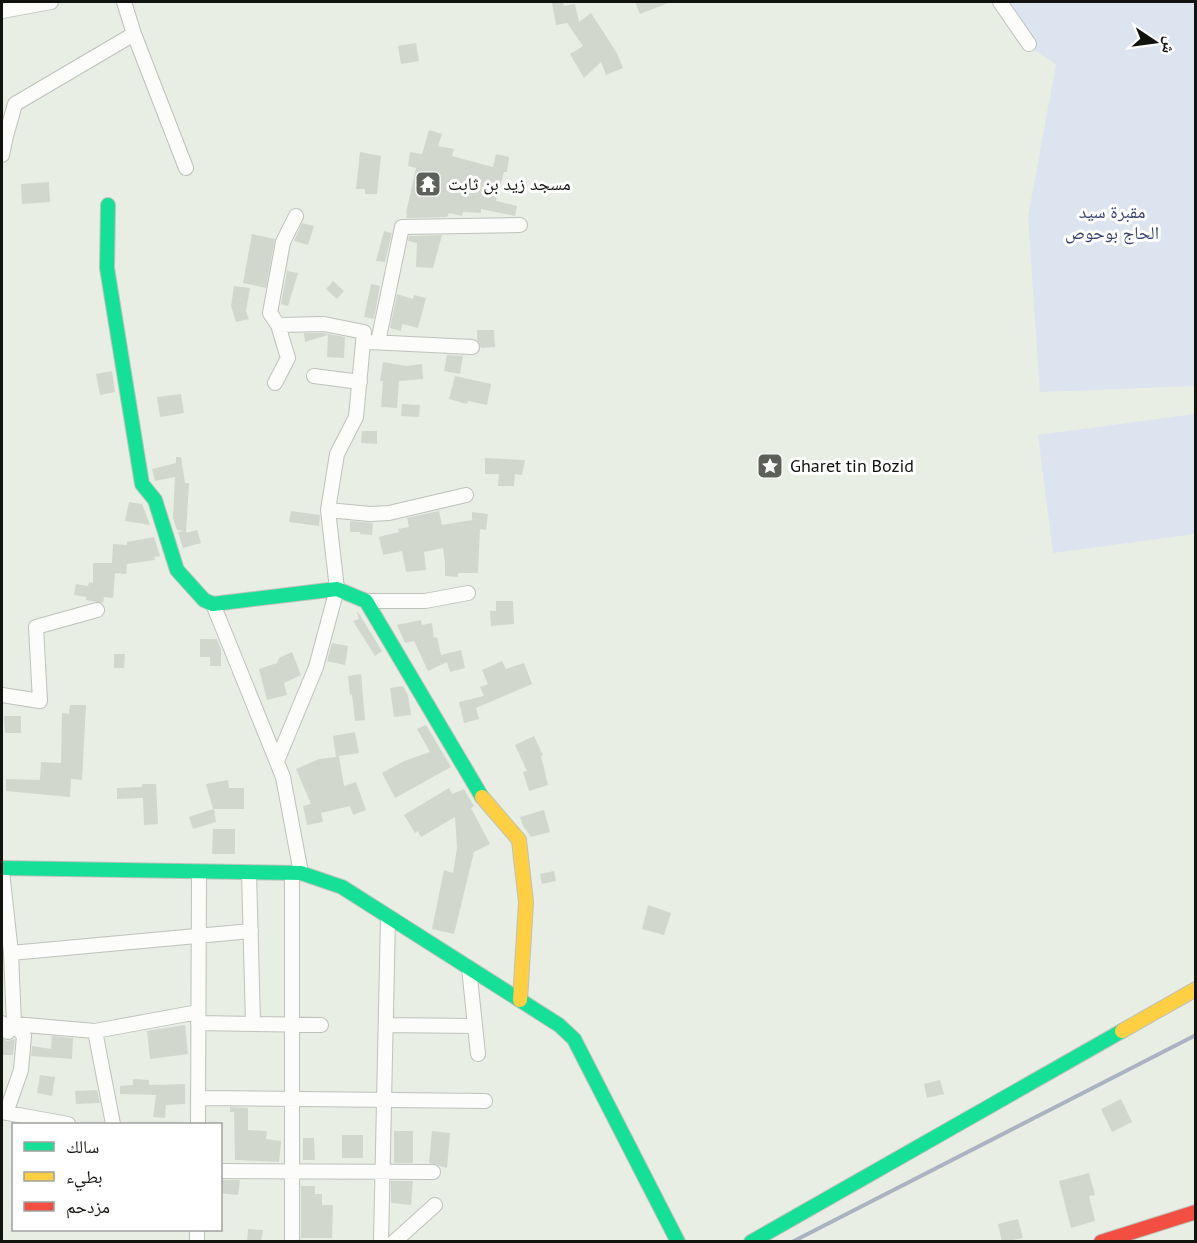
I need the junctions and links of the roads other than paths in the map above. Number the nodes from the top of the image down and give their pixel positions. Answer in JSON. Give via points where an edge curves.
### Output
{"nodes":[{"id":1,"x":51,"y":2,"type":"edge"},
{"id":2,"x":124,"y":2,"type":"edge"},
{"id":3,"x":1000,"y":2,"type":"edge"},
{"id":4,"x":2,"y":11,"type":"edge"},
{"id":5,"x":134,"y":34,"type":"junction"},
{"id":6,"x":1029,"y":44,"type":"dead end"},
{"id":7,"x":4,"y":134,"type":"edge"},
{"id":8,"x":2,"y":155,"type":"edge"},
{"id":9,"x":186,"y":168,"type":"dead end"},
{"id":10,"x":108,"y":205,"type":"dead end"},
{"id":11,"x":296,"y":216,"type":"dead end"},
{"id":12,"x":520,"y":225,"type":"dead end"},
{"id":13,"x":278,"y":325,"type":"junction"},
{"id":14,"x":363,"y":342,"type":"junction"},
{"id":15,"x":378,"y":342,"type":"junction"},
{"id":16,"x":472,"y":347,"type":"dead end"},
{"id":17,"x":314,"y":376,"type":"dead end"},
{"id":18,"x":360,"y":382,"type":"junction"},
{"id":19,"x":275,"y":383,"type":"dead end"},
{"id":20,"x":466,"y":495,"type":"dead end"},
{"id":21,"x":328,"y":510,"type":"junction"},
{"id":22,"x":337,"y":590,"type":"junction"},
{"id":23,"x":468,"y":594,"type":"dead end"},
{"id":24,"x":366,"y":601,"type":"junction"},
{"id":25,"x":213,"y":604,"type":"junction"},
{"id":26,"x":97,"y":610,"type":"dead end"},
{"id":27,"x":2,"y":695,"type":"edge"},
{"id":28,"x":277,"y":761,"type":"junction"},
{"id":29,"x":2,"y":870,"type":"edge"},
{"id":30,"x":199,"y":872,"type":"junction"},
{"id":31,"x":249,"y":872,"type":"junction"},
{"id":32,"x":296,"y":873,"type":"junction"},
{"id":33,"x":388,"y":917,"type":"junction"},
{"id":34,"x":251,"y":931,"type":"junction"},
{"id":35,"x":199,"y":935,"type":"junction"},
{"id":36,"x":11,"y":953,"type":"junction"},
{"id":37,"x":469,"y":968,"type":"junction"},
{"id":38,"x":1196,"y":989,"type":"edge"},
{"id":39,"x":520,"y":1000,"type":"junction"},
{"id":40,"x":198,"y":1018,"type":"junction"},
{"id":41,"x":8,"y":1024,"type":"edge"},
{"id":42,"x":253,"y":1024,"type":"junction"},
{"id":43,"x":292,"y":1024,"type":"junction"},
{"id":44,"x":321,"y":1025,"type":"dead end"},
{"id":45,"x":386,"y":1025,"type":"junction"},
{"id":46,"x":475,"y":1026,"type":"junction"},
{"id":47,"x":95,"y":1031,"type":"junction"},
{"id":48,"x":478,"y":1054,"type":"dead end"},
{"id":49,"x":198,"y":1098,"type":"junction"},
{"id":50,"x":292,"y":1099,"type":"junction"},
{"id":51,"x":384,"y":1100,"type":"junction"},
{"id":52,"x":485,"y":1101,"type":"dead end"},
{"id":53,"x":4,"y":1113,"type":"edge"},
{"id":54,"x":57,"y":1123,"type":"edge"},
{"id":55,"x":113,"y":1123,"type":"edge"},
{"id":56,"x":198,"y":1123,"type":"edge"},
{"id":57,"x":222,"y":1171,"type":"edge"},
{"id":58,"x":292,"y":1172,"type":"junction"},
{"id":59,"x":382,"y":1172,"type":"junction"},
{"id":60,"x":433,"y":1172,"type":"dead end"},
{"id":61,"x":435,"y":1205,"type":"dead end"},
{"id":62,"x":1196,"y":1212,"type":"edge"},
{"id":63,"x":292,"y":1242,"type":"edge"},
{"id":64,"x":381,"y":1242,"type":"edge"},
{"id":65,"x":394,"y":1242,"type":"edge"},
{"id":66,"x":678,"y":1242,"type":"edge"},
{"id":67,"x":751,"y":1242,"type":"edge"},
{"id":68,"x":1101,"y":1242,"type":"edge"}],
"edges":[{"from":1,"to":4,"type":"street"},
{"from":2,"to":5,"type":"street"},
{"from":3,"to":6,"type":"street"},
{"from":5,"to":7,"type":"street","via":[[15,104]]},
{"from":5,"to":9,"type":"street"},
{"from":7,"to":8,"type":"street"},
{"from":10,"to":25,"type":"street","via":[[107,268],[142,484],[155,500],[177,570],[204,600]]},
{"from":11,"to":13,"type":"street","via":[[283,242],[276,274],[270,313]]},
{"from":12,"to":15,"type":"street","via":[[402,227]]},
{"from":13,"to":14,"type":"street","via":[[324,324],[364,332]]},
{"from":13,"to":19,"type":"street","via":[[288,358]]},
{"from":14,"to":15,"type":"street"},
{"from":14,"to":18,"type":"street"},
{"from":15,"to":16,"type":"street"},
{"from":17,"to":18,"type":"street"},
{"from":18,"to":21,"type":"street","via":[[356,417],[337,454]]},
{"from":20,"to":21,"type":"street","via":[[389,513]]},
{"from":21,"to":22,"type":"street"},
{"from":22,"to":24,"type":"street"},
{"from":22,"to":25,"type":"street"},
{"from":22,"to":28,"type":"street","via":[[316,667]]},
{"from":23,"to":24,"type":"street","via":[[424,601]]},
{"from":24,"to":39,"type":"street","via":[[482,796],[519,840],[526,902]]},
{"from":25,"to":28,"type":"street"},
{"from":26,"to":27,"type":"street","via":[[36,627],[40,701]]},
{"from":28,"to":32,"type":"street","via":[[284,777]]},
{"from":29,"to":30,"type":"street"},
{"from":29,"to":36,"type":"street"},
{"from":30,"to":31,"type":"street"},
{"from":30,"to":35,"type":"street"},
{"from":31,"to":32,"type":"street"},
{"from":31,"to":34,"type":"street"},
{"from":32,"to":33,"type":"street","via":[[342,887]]},
{"from":32,"to":43,"type":"street"},
{"from":33,"to":37,"type":"street"},
{"from":33,"to":45,"type":"street"},
{"from":34,"to":35,"type":"street"},
{"from":34,"to":42,"type":"street"},
{"from":35,"to":36,"type":"street"},
{"from":35,"to":40,"type":"street"},
{"from":36,"to":41,"type":"street"},
{"from":37,"to":39,"type":"street"},
{"from":37,"to":46,"type":"street"},
{"from":38,"to":67,"type":"street"},
{"from":39,"to":66,"type":"street","via":[[560,1025],[574,1039]]},
{"from":40,"to":42,"type":"street"},
{"from":40,"to":47,"type":"street"},
{"from":40,"to":49,"type":"street"},
{"from":41,"to":47,"type":"street"},
{"from":41,"to":53,"type":"street","via":[[24,1036],[21,1070]]},
{"from":42,"to":43,"type":"street"},
{"from":43,"to":44,"type":"street"},
{"from":43,"to":50,"type":"street"},
{"from":45,"to":46,"type":"street"},
{"from":45,"to":51,"type":"street"},
{"from":46,"to":48,"type":"street"},
{"from":47,"to":55,"type":"street"},
{"from":49,"to":50,"type":"street"},
{"from":49,"to":56,"type":"street"},
{"from":50,"to":51,"type":"street"},
{"from":50,"to":58,"type":"street"},
{"from":51,"to":52,"type":"street"},
{"from":51,"to":59,"type":"street"},
{"from":53,"to":54,"type":"street"},
{"from":57,"to":58,"type":"street"},
{"from":58,"to":59,"type":"street"},
{"from":58,"to":63,"type":"street"},
{"from":59,"to":60,"type":"street"},
{"from":59,"to":64,"type":"street"},
{"from":61,"to":65,"type":"street"},
{"from":62,"to":68,"type":"street"}]}
